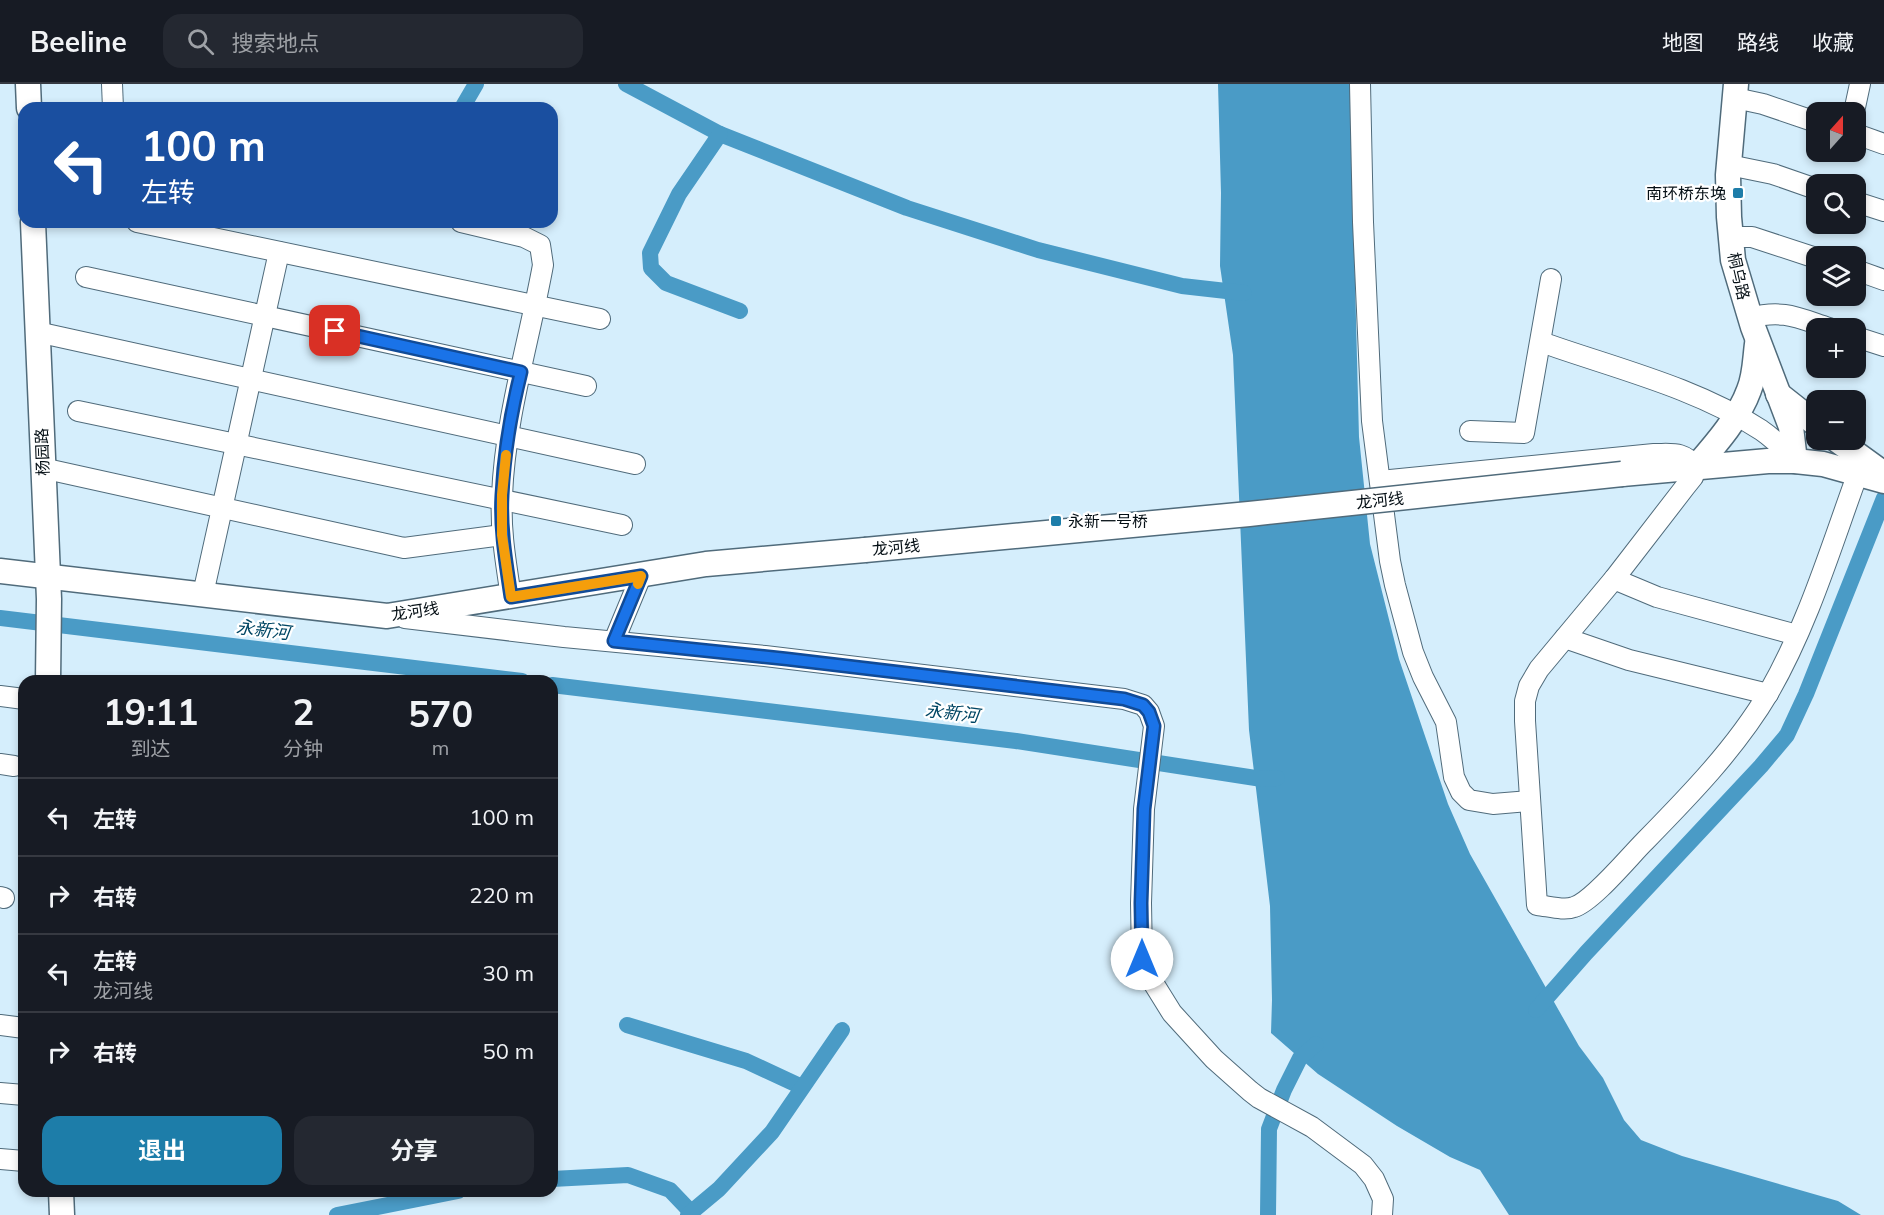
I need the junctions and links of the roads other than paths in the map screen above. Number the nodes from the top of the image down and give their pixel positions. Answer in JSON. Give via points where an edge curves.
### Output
{"nodes":[{"id":1,"x":28,"y":84,"type":"edge"},
{"id":2,"x":112,"y":84,"type":"edge"},
{"id":3,"x":1360,"y":84,"type":"edge"},
{"id":4,"x":1860,"y":84,"type":"edge"},
{"id":5,"x":1736,"y":91,"type":"edge"},
{"id":6,"x":29,"y":102,"type":"edge"},
{"id":7,"x":113,"y":102,"type":"edge"},
{"id":8,"x":1856,"y":102,"type":"edge"},
{"id":9,"x":1806,"y":119,"type":"edge"},
{"id":10,"x":1866,"y":138,"type":"edge"},
{"id":11,"x":1884,"y":144,"type":"edge"},
{"id":12,"x":1729,"y":165,"type":"junction"},
{"id":13,"x":1806,"y":186,"type":"edge"},
{"id":14,"x":1866,"y":205,"type":"edge"},
{"id":15,"x":1884,"y":211,"type":"edge"},
{"id":16,"x":33,"y":228,"type":"edge"},
{"id":17,"x":166,"y":228,"type":"edge"},
{"id":18,"x":486,"y":228,"type":"edge"},
{"id":19,"x":1731,"y":237,"type":"junction"},
{"id":20,"x":279,"y":252,"type":"junction"},
{"id":21,"x":1806,"y":255,"type":"edge"},
{"id":22,"x":1866,"y":274,"type":"edge"},
{"id":23,"x":86,"y":277,"type":"dead end"},
{"id":24,"x":1551,"y":279,"type":"dead end"},
{"id":25,"x":1884,"y":280,"type":"edge"},
{"id":26,"x":536,"y":306,"type":"junction"},
{"id":27,"x":265,"y":316,"type":"junction"},
{"id":28,"x":600,"y":319,"type":"dead end"},
{"id":29,"x":1806,"y":321,"type":"edge"},
{"id":30,"x":1753,"y":328,"type":"junction"},
{"id":31,"x":37,"y":332,"type":"junction"},
{"id":32,"x":1866,"y":340,"type":"edge"},
{"id":33,"x":1541,"y":342,"type":"junction"},
{"id":34,"x":1884,"y":346,"type":"edge"},
{"id":35,"x":521,"y":372,"type":"junction"},
{"id":36,"x":251,"y":379,"type":"junction"},
{"id":37,"x":586,"y":386,"type":"dead end"},
{"id":38,"x":1777,"y":393,"type":"junction"},
{"id":39,"x":78,"y":411,"type":"dead end"},
{"id":40,"x":1735,"y":415,"type":"junction"},
{"id":41,"x":1806,"y":416,"type":"edge"},
{"id":42,"x":1470,"y":431,"type":"dead end"},
{"id":43,"x":509,"y":436,"type":"junction"},
{"id":44,"x":237,"y":444,"type":"junction"},
{"id":45,"x":1848,"y":450,"type":"edge"},
{"id":46,"x":1795,"y":461,"type":"junction"},
{"id":47,"x":636,"y":464,"type":"dead end"},
{"id":48,"x":1696,"y":467,"type":"junction"},
{"id":49,"x":42,"y":468,"type":"junction"},
{"id":50,"x":1875,"y":476,"type":"edge"},
{"id":51,"x":1380,"y":481,"type":"junction"},
{"id":52,"x":502,"y":500,"type":"junction"},
{"id":53,"x":222,"y":508,"type":"junction"},
{"id":54,"x":622,"y":525,"type":"dead end"},
{"id":55,"x":502,"y":535,"type":"junction"},
{"id":56,"x":0,"y":571,"type":"edge"},
{"id":57,"x":641,"y":576,"type":"junction"},
{"id":58,"x":1614,"y":579,"type":"junction"},
{"id":59,"x":48,"y":587,"type":"junction"},
{"id":60,"x":203,"y":594,"type":"junction"},
{"id":61,"x":511,"y":597,"type":"junction"},
{"id":62,"x":387,"y":616,"type":"junction"},
{"id":63,"x":1797,"y":635,"type":"junction"},
{"id":64,"x":1565,"y":638,"type":"junction"},
{"id":65,"x":614,"y":641,"type":"junction"},
{"id":66,"x":49,"y":670,"type":"edge"},
{"id":67,"x":1768,"y":694,"type":"junction"},
{"id":68,"x":0,"y":696,"type":"edge"},
{"id":69,"x":18,"y":698,"type":"edge"},
{"id":70,"x":1530,"y":801,"type":"junction"},
{"id":71,"x":0,"y":1025,"type":"edge"},
{"id":72,"x":18,"y":1027,"type":"edge"},
{"id":73,"x":0,"y":1093,"type":"edge"},
{"id":74,"x":18,"y":1094,"type":"edge"},
{"id":75,"x":0,"y":1159,"type":"edge"},
{"id":76,"x":18,"y":1160,"type":"edge"},
{"id":77,"x":61,"y":1197,"type":"edge"},
{"id":78,"x":62,"y":1215,"type":"edge"},
{"id":79,"x":1382,"y":1215,"type":"edge"}],
"edges":[{"from":1,"to":6,"type":"street"},
{"from":2,"to":7,"type":"street"},
{"from":3,"to":51,"type":"street","via":[[1368,364]]},
{"from":4,"to":8,"type":"street"},
{"from":5,"to":9,"type":"street"},
{"from":5,"to":12,"type":"street","name":"桐乌路"},
{"from":10,"to":11,"type":"street"},
{"from":12,"to":13,"type":"street"},
{"from":12,"to":19,"type":"street","name":"桐乌路"},
{"from":14,"to":15,"type":"street"},
{"from":16,"to":31,"type":"street","name":"杨园路"},
{"from":17,"to":20,"type":"street"},
{"from":18,"to":26,"type":"street","via":[[540,245],[543,265]]},
{"from":19,"to":21,"type":"street","via":[[1752,237]]},
{"from":19,"to":30,"type":"street","name":"桐乌路","via":[[1733,260]]},
{"from":20,"to":26,"type":"street"},
{"from":20,"to":27,"type":"street"},
{"from":22,"to":25,"type":"street"},
{"from":23,"to":27,"type":"street"},
{"from":24,"to":33,"type":"street"},
{"from":26,"to":28,"type":"street"},
{"from":26,"to":35,"type":"street"},
{"from":27,"to":35,"type":"street"},
{"from":27,"to":36,"type":"street"},
{"from":29,"to":30,"type":"street","via":[[1768,313]]},
{"from":30,"to":38,"type":"street","name":"桐乌路"},
{"from":30,"to":40,"type":"street","via":[[1754,368],[1749,390]]},
{"from":31,"to":36,"type":"street"},
{"from":31,"to":49,"type":"street","name":"杨园路"},
{"from":32,"to":34,"type":"street"},
{"from":33,"to":40,"type":"street","via":[[1684,392]]},
{"from":33,"to":42,"type":"street","via":[[1524,433]]},
{"from":35,"to":37,"type":"street"},
{"from":35,"to":43,"type":"street"},
{"from":36,"to":43,"type":"street"},
{"from":36,"to":44,"type":"street"},
{"from":38,"to":41,"type":"street"},
{"from":38,"to":46,"type":"street","name":"桐乌路","via":[[1791,427]]},
{"from":39,"to":44,"type":"street"},
{"from":40,"to":46,"type":"street","via":[[1763,431]]},
{"from":40,"to":48,"type":"street"},
{"from":43,"to":47,"type":"street"},
{"from":43,"to":52,"type":"street"},
{"from":44,"to":52,"type":"street"},
{"from":44,"to":53,"type":"street"},
{"from":45,"to":50,"type":"street"},
{"from":46,"to":48,"type":"street","name":"龙河线"},
{"from":46,"to":50,"type":"street","name":"龙河线"},
{"from":48,"to":51,"type":"street","via":[[1687,457],[1654,454]]},
{"from":48,"to":57,"type":"street","name":"龙河线","bridge":true,"via":[[1249,514],[706,564]]},
{"from":48,"to":58,"type":"street","via":[[1689,482]]},
{"from":49,"to":53,"type":"street"},
{"from":49,"to":59,"type":"street","name":"杨园路"},
{"from":50,"to":63,"type":"street"},
{"from":51,"to":70,"type":"street","via":[[1395,585],[1413,652],[1446,722],[1457,784],[1469,800],[1493,804]]},
{"from":52,"to":54,"type":"street"},
{"from":52,"to":55,"type":"street"},
{"from":53,"to":55,"type":"street","via":[[404,548]]},
{"from":53,"to":60,"type":"street"},
{"from":55,"to":61,"type":"street"},
{"from":56,"to":59,"type":"street","name":"龙河线"},
{"from":57,"to":61,"type":"street","name":"龙河线"},
{"from":57,"to":65,"type":"street"},
{"from":58,"to":63,"type":"street","via":[[1657,597]]},
{"from":58,"to":64,"type":"street"},
{"from":59,"to":60,"type":"street","name":"龙河线"},
{"from":59,"to":66,"type":"street","name":"杨园路"},
{"from":60,"to":62,"type":"street","name":"龙河线"},
{"from":61,"to":62,"type":"street","name":"龙河线"},
{"from":62,"to":65,"type":"street"},
{"from":63,"to":67,"type":"street"},
{"from":64,"to":67,"type":"street","via":[[1629,660]]},
{"from":64,"to":70,"type":"street","via":[[1539,669],[1525,701]]},
{"from":65,"to":79,"type":"street","via":[[1124,699],[1143,705],[1154,726],[1141,903],[1142,959],[1149,976],[1172,1013],[1214,1059],[1259,1098],[1294,1116],[1363,1165],[1383,1199]]},
{"from":67,"to":70,"type":"street","via":[[1735,742],[1682,803],[1592,895],[1574,907],[1538,905]]},
{"from":68,"to":69,"type":"street"},
{"from":71,"to":72,"type":"street"},
{"from":73,"to":74,"type":"street"},
{"from":75,"to":76,"type":"street"},
{"from":77,"to":78,"type":"street"}]}
